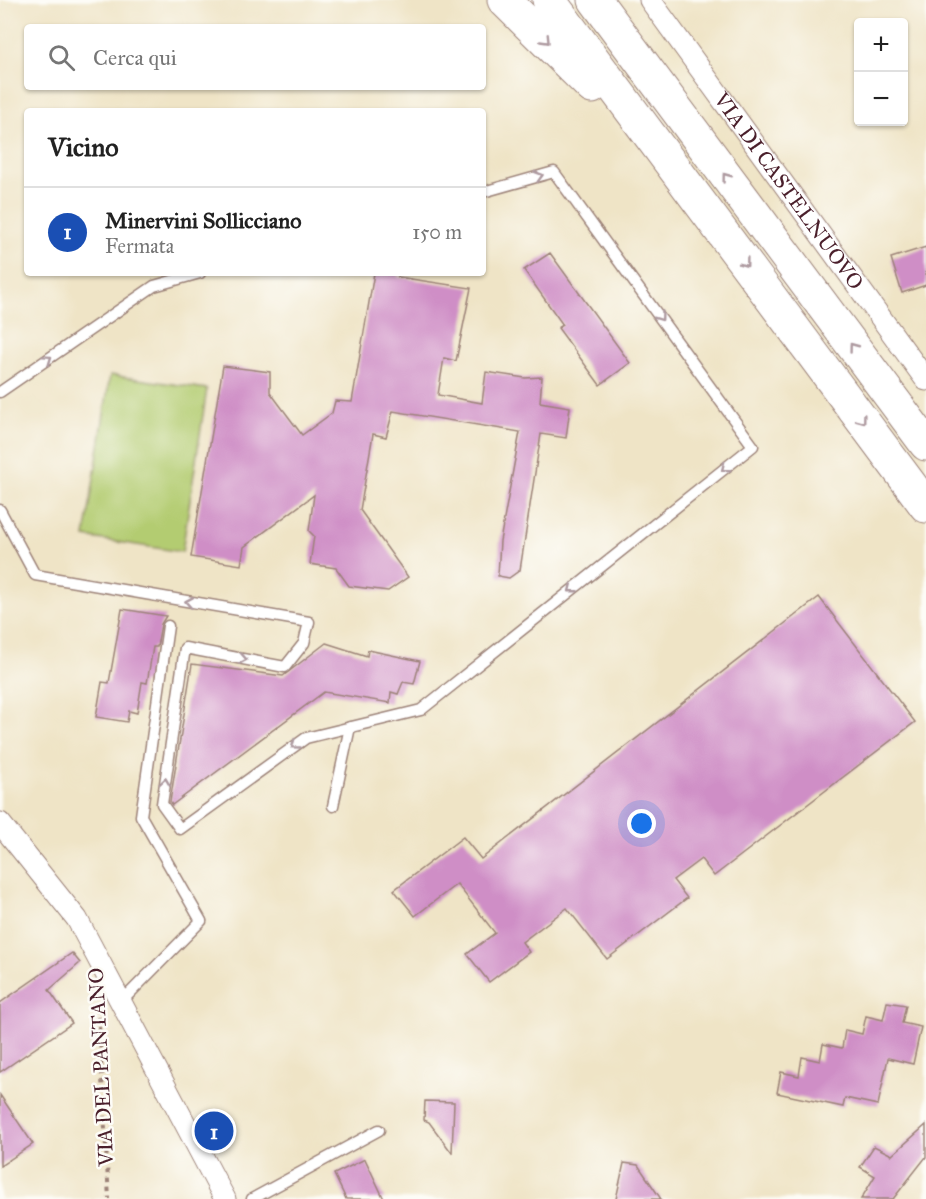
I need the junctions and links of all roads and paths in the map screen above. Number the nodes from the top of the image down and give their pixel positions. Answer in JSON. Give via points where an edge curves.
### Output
{"nodes":[{"id":1,"x":504,"y":0,"type":"edge"},
{"id":2,"x":549,"y":0,"type":"edge"},
{"id":3,"x":595,"y":0,"type":"edge"},
{"id":4,"x":650,"y":0,"type":"edge"},
{"id":5,"x":486,"y":191,"type":"edge"},
{"id":6,"x":710,"y":217,"type":"junction"},
{"id":7,"x":189,"y":276,"type":"edge"},
{"id":8,"x":926,"y":380,"type":"edge"},
{"id":9,"x":0,"y":392,"type":"edge"},
{"id":10,"x":926,"y":444,"type":"edge"},
{"id":11,"x":926,"y":506,"type":"edge"},
{"id":12,"x":0,"y":510,"type":"edge"},
{"id":13,"x":168,"y":626,"type":"dead end"},
{"id":14,"x":350,"y":727,"type":"junction"},
{"id":15,"x":333,"y":806,"type":"dead end"},
{"id":16,"x":0,"y":823,"type":"edge"},
{"id":17,"x":98,"y":1000,"type":"dead end"},
{"id":18,"x":122,"y":1001,"type":"junction"},
{"id":19,"x":379,"y":1130,"type":"dead end"},
{"id":20,"x":109,"y":1199,"type":"edge"},
{"id":21,"x":225,"y":1199,"type":"edge"},
{"id":22,"x":252,"y":1199,"type":"edge"}],
"edges":[{"from":1,"to":6,"type":"highway","one_way":true,"via":[[599,94]]},
{"from":2,"to":6,"type":"highway"},
{"from":10,"to":3,"type":"highway","one_way":true},
{"from":4,"to":8,"type":"street","name":"VIA DI CASTELNUOVO"},
{"from":5,"to":14,"type":"lane","one_way":true,"via":[[554,172],[753,446],[421,710]]},
{"from":6,"to":11,"type":"highway","one_way":true},
{"from":9,"to":7,"type":"lane","one_way":true,"via":[[154,286]]},
{"from":14,"to":12,"type":"lane","one_way":true,"via":[[306,738],[180,829],[162,804],[184,648],[285,667],[304,643],[309,622],[35,575]]},
{"from":13,"to":18,"type":"lane","via":[[141,816],[201,921]]},
{"from":14,"to":15,"type":"lane"},
{"from":16,"to":18,"type":"street","name":"VIA DEL PANTANO","via":[[77,919]]},
{"from":17,"to":20,"type":"path","name":"VIA DEL PANTANO"},
{"from":18,"to":21,"type":"street","name":"VIA DEL PANTANO"},
{"from":19,"to":22,"type":"lane"}]}
